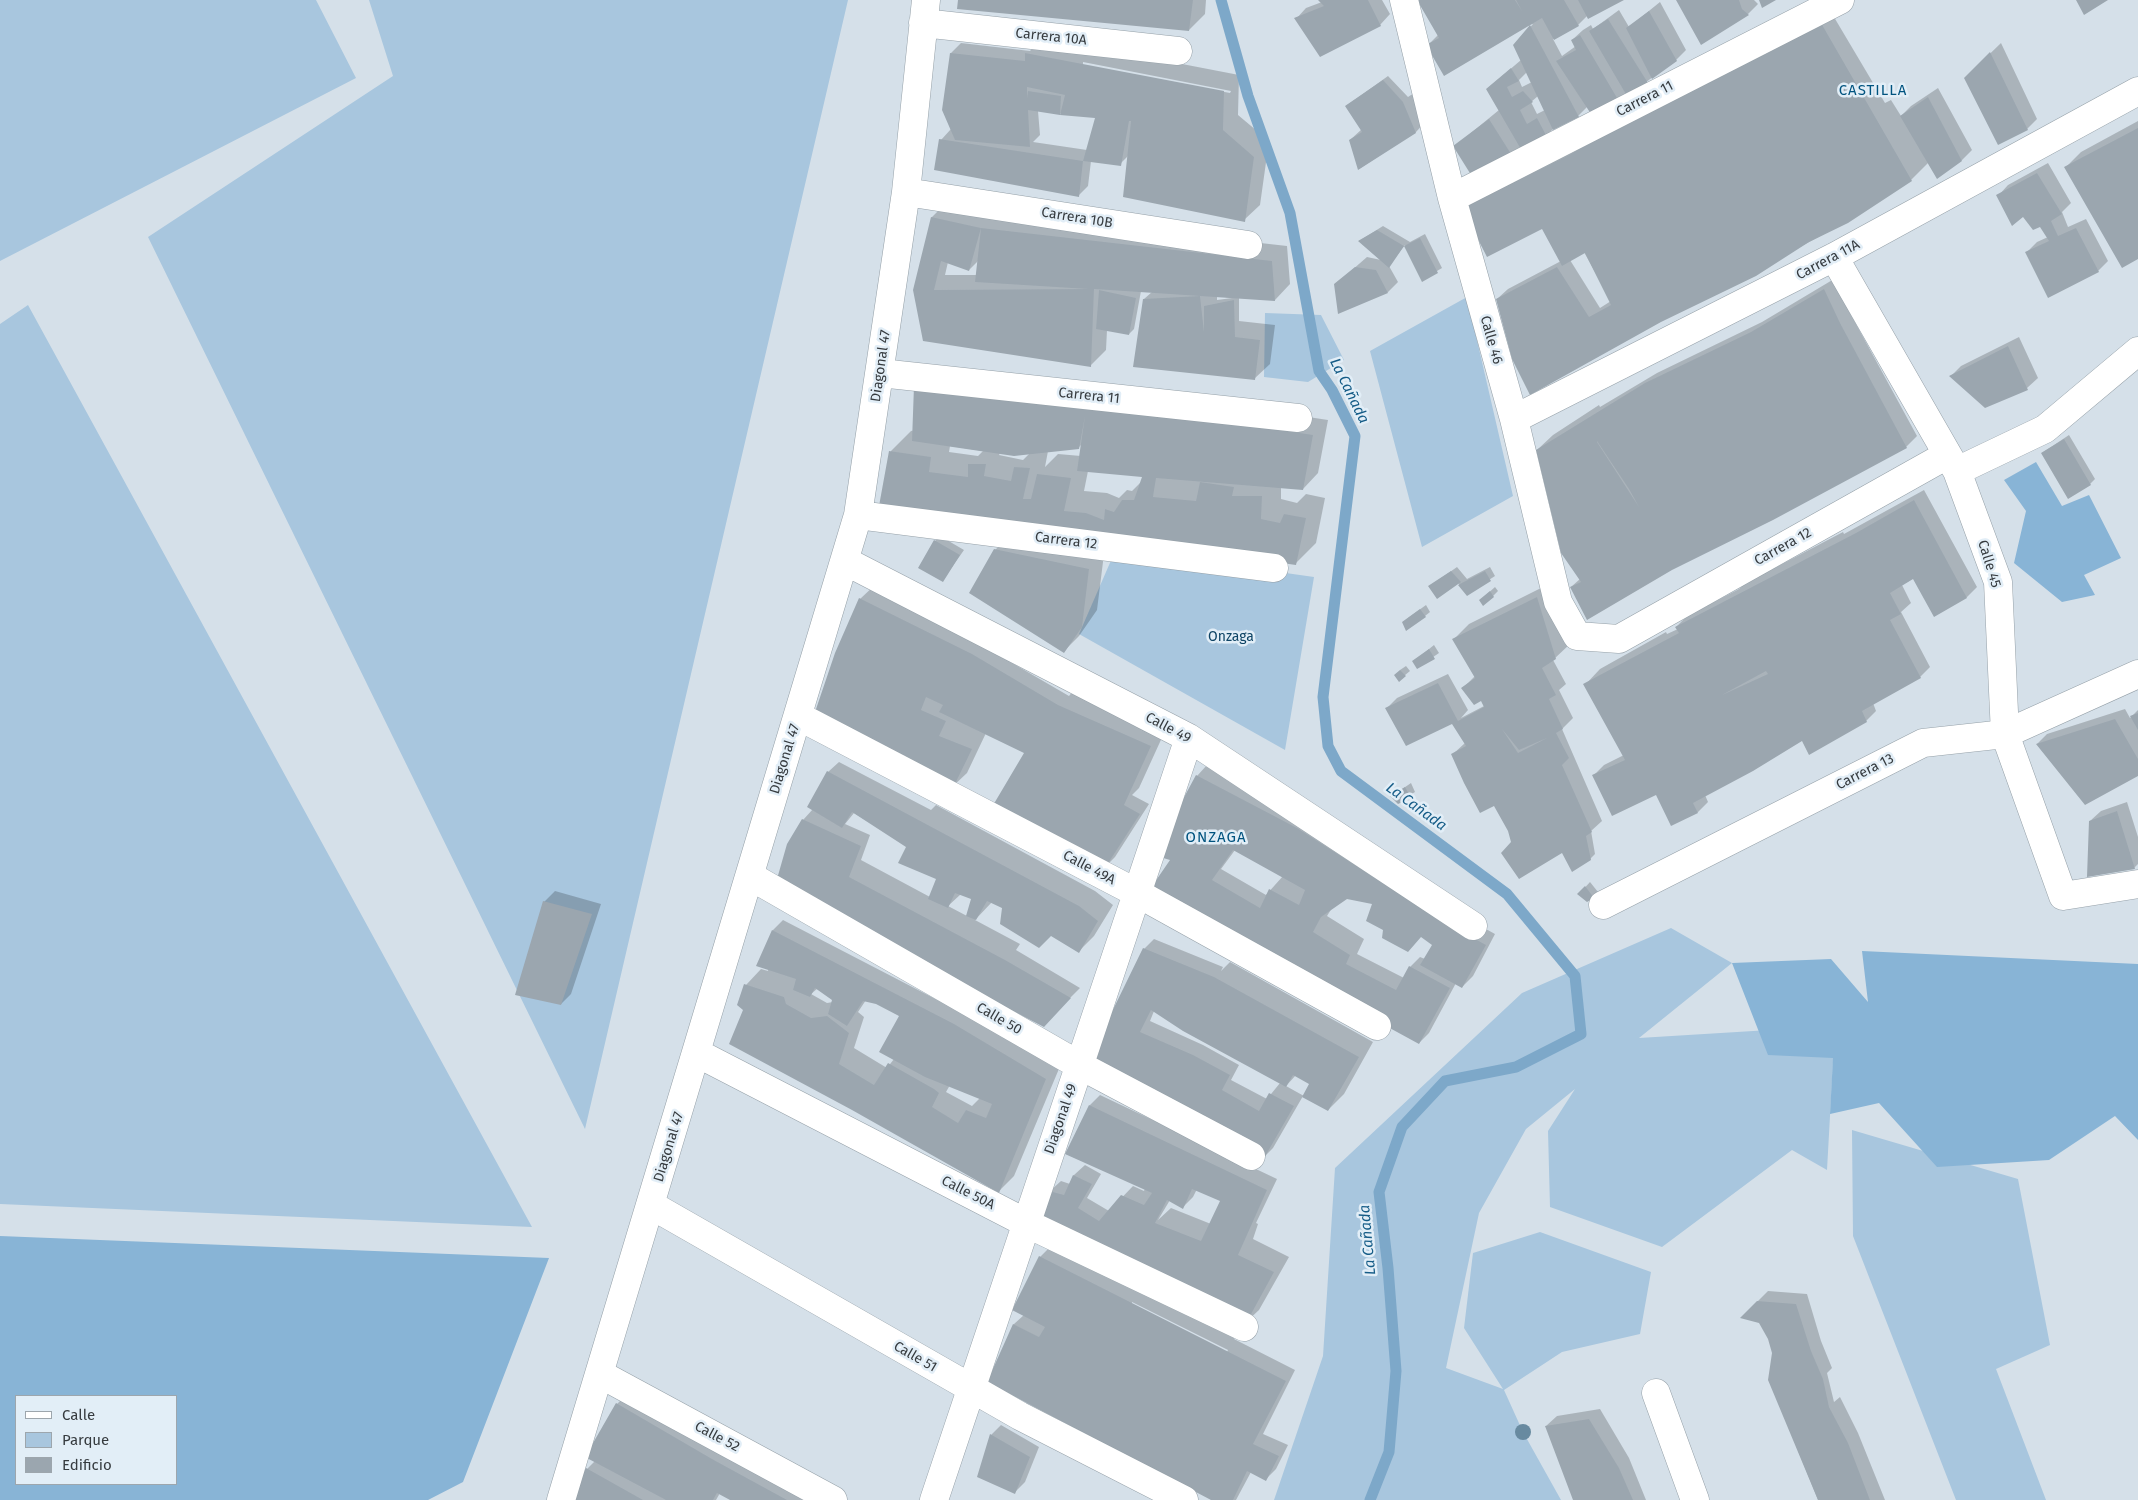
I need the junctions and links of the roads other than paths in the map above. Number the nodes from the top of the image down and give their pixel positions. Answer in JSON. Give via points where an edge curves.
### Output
{"nodes":[{"id":1,"x":1404,"y":0,"type":"edge"},
{"id":2,"x":1840,"y":0,"type":"edge"},
{"id":3,"x":924,"y":11,"type":"edge"},
{"id":4,"x":1178,"y":51,"type":"dead end"},
{"id":5,"x":2138,"y":91,"type":"edge"},
{"id":6,"x":906,"y":192,"type":"junction"},
{"id":7,"x":1452,"y":198,"type":"junction"},
{"id":8,"x":1248,"y":245,"type":"dead end"},
{"id":9,"x":1834,"y":257,"type":"junction"},
{"id":10,"x":2138,"y":352,"type":"edge"},
{"id":11,"x":880,"y":373,"type":"junction"},
{"id":12,"x":1298,"y":418,"type":"dead end"},
{"id":13,"x":1514,"y":419,"type":"junction"},
{"id":14,"x":1952,"y":463,"type":"junction"},
{"id":15,"x":858,"y":515,"type":"junction"},
{"id":16,"x":845,"y":561,"type":"junction"},
{"id":17,"x":1274,"y":568,"type":"dead end"},
{"id":18,"x":1619,"y":638,"type":"joint"},
{"id":19,"x":2138,"y":674,"type":"edge"},
{"id":20,"x":798,"y":716,"type":"junction"},
{"id":21,"x":2005,"y":734,"type":"junction"},
{"id":22,"x":1189,"y":738,"type":"junction"},
{"id":23,"x":750,"y":876,"type":"junction"},
{"id":24,"x":2138,"y":884,"type":"edge"},
{"id":25,"x":1137,"y":893,"type":"junction"},
{"id":26,"x":1603,"y":905,"type":"dead end"},
{"id":27,"x":1473,"y":926,"type":"dead end"},
{"id":28,"x":1377,"y":1026,"type":"dead end"},
{"id":29,"x":697,"y":1053,"type":"junction"},
{"id":30,"x":1079,"y":1065,"type":"junction"},
{"id":31,"x":1251,"y":1156,"type":"dead end"},
{"id":32,"x":652,"y":1205,"type":"junction"},
{"id":33,"x":1026,"y":1223,"type":"junction"},
{"id":34,"x":1244,"y":1327,"type":"dead end"},
{"id":35,"x":600,"y":1374,"type":"junction"},
{"id":36,"x":971,"y":1389,"type":"junction"},
{"id":37,"x":1656,"y":1393,"type":"dead end"},
{"id":38,"x":561,"y":1500,"type":"edge"},
{"id":39,"x":833,"y":1500,"type":"edge"},
{"id":40,"x":934,"y":1500,"type":"edge"},
{"id":41,"x":1184,"y":1500,"type":"edge"},
{"id":42,"x":1695,"y":1500,"type":"edge"}],
"edges":[{"from":1,"to":7,"type":"street","name":"Calle 46"},
{"from":2,"to":7,"type":"street","name":"Carrera 11"},
{"from":3,"to":4,"type":"street","name":"Carrera 10A"},
{"from":3,"to":6,"type":"street","name":"Diagonal 47"},
{"from":5,"to":9,"type":"street","name":"Carrera 11A"},
{"from":6,"to":8,"type":"street","name":"Carrera 10B"},
{"from":6,"to":11,"type":"street","name":"Diagonal 47"},
{"from":7,"to":13,"type":"street","name":"Calle 46"},
{"from":9,"to":13,"type":"street","name":"Carrera 11A"},
{"from":9,"to":14,"type":"street","name":"Calle 45"},
{"from":10,"to":14,"type":"street","name":"Carrera 12","via":[[2045,430]]},
{"from":11,"to":12,"type":"street","name":"Carrera 11"},
{"from":11,"to":15,"type":"street","name":"Diagonal 47"},
{"from":13,"to":18,"type":"street","name":"Calle 46","via":[[1558,602],[1577,636]]},
{"from":14,"to":18,"type":"street","name":"Carrera 12"},
{"from":14,"to":21,"type":"street","name":"Calle 45","via":[[1998,582]]},
{"from":15,"to":16,"type":"street","name":"Diagonal 47"},
{"from":15,"to":17,"type":"street","name":"Carrera 12"},
{"from":16,"to":20,"type":"street","name":"Diagonal 47"},
{"from":16,"to":22,"type":"street","name":"Calle 49"},
{"from":19,"to":21,"type":"street","name":"Carrera 13"},
{"from":20,"to":23,"type":"street","name":"Diagonal 47"},
{"from":20,"to":25,"type":"street","name":"Calle 49A"},
{"from":21,"to":24,"type":"street","name":"Calle 45","via":[[2063,896]]},
{"from":21,"to":26,"type":"street","name":"Carrera 13","via":[[1922,743]]},
{"from":22,"to":25,"type":"street","name":"Diagonal 49"},
{"from":22,"to":27,"type":"street","name":"Calle 49"},
{"from":23,"to":29,"type":"street","name":"Diagonal 47"},
{"from":23,"to":30,"type":"street","name":"Calle 50"},
{"from":25,"to":28,"type":"street","name":"Calle 49A"},
{"from":25,"to":30,"type":"street","name":"Diagonal 49"},
{"from":29,"to":32,"type":"street","name":"Diagonal 47"},
{"from":29,"to":33,"type":"street","name":"Calle 50A"},
{"from":30,"to":31,"type":"street","name":"Calle 50"},
{"from":30,"to":33,"type":"street","name":"Diagonal 49"},
{"from":32,"to":35,"type":"street","name":"Diagonal 47"},
{"from":32,"to":36,"type":"street","name":"Calle 51"},
{"from":33,"to":34,"type":"street","name":"Calle 50A"},
{"from":33,"to":36,"type":"street","name":"Diagonal 49"},
{"from":35,"to":38,"type":"street","name":"Diagonal 47"},
{"from":35,"to":39,"type":"street","name":"Calle 52"},
{"from":36,"to":40,"type":"street","name":"Diagonal 49"},
{"from":36,"to":41,"type":"street","name":"Calle 51"},
{"from":37,"to":42,"type":"street"}]}
